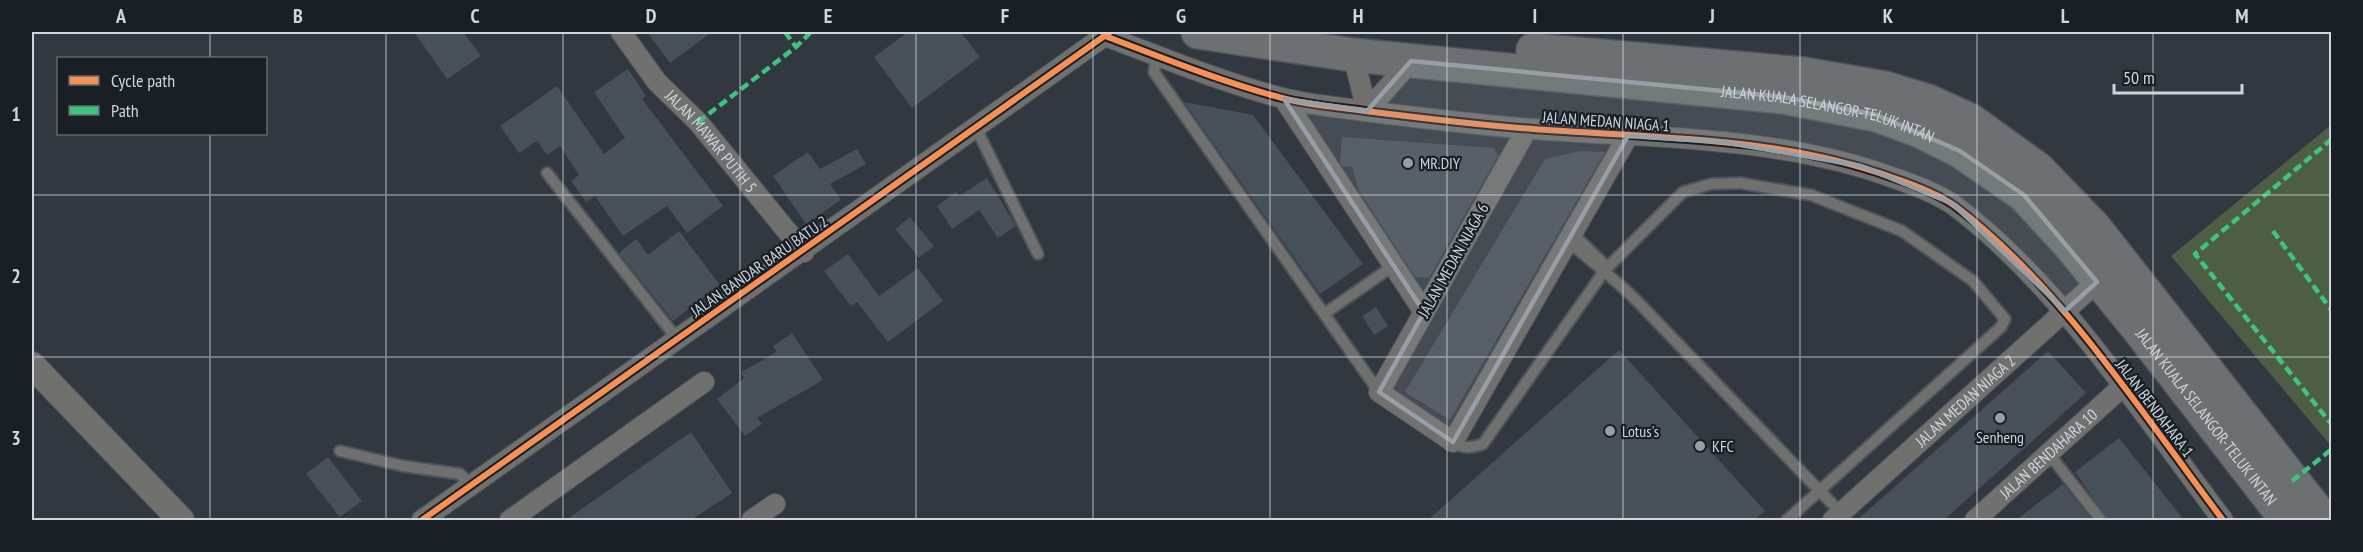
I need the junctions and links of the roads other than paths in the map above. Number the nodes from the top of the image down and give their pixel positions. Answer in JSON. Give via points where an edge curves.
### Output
{"nodes":[{"id":1,"x":621,"y":32,"type":"edge"},
{"id":2,"x":1198,"y":32,"type":"edge"},
{"id":3,"x":1108,"y":34,"type":"edge"},
{"id":4,"x":1352,"y":43,"type":"edge"},
{"id":5,"x":1162,"y":58,"type":"junction"},
{"id":6,"x":1411,"y":61,"type":"junction"},
{"id":7,"x":1284,"y":99,"type":"junction"},
{"id":8,"x":1367,"y":111,"type":"junction"},
{"id":9,"x":976,"y":128,"type":"junction"},
{"id":10,"x":1527,"y":129,"type":"junction"},
{"id":11,"x":1628,"y":136,"type":"junction"},
{"id":12,"x":547,"y":173,"type":"dead end"},
{"id":13,"x":2067,"y":198,"type":"junction"},
{"id":14,"x":1571,"y":238,"type":"junction"},
{"id":15,"x":804,"y":252,"type":"junction"},
{"id":16,"x":1038,"y":254,"type":"dead end"},
{"id":17,"x":1393,"y":266,"type":"junction"},
{"id":18,"x":1605,"y":270,"type":"junction"},
{"id":19,"x":2097,"y":282,"type":"junction"},
{"id":20,"x":2065,"y":311,"type":"junction"},
{"id":21,"x":1424,"y":312,"type":"junction"},
{"id":22,"x":1324,"y":314,"type":"junction"},
{"id":23,"x":678,"y":340,"type":"junction"},
{"id":24,"x":32,"y":365,"type":"edge"},
{"id":25,"x":704,"y":382,"type":"dead end"},
{"id":26,"x":2122,"y":387,"type":"junction"},
{"id":27,"x":1380,"y":392,"type":"junction"},
{"id":28,"x":1453,"y":442,"type":"junction"},
{"id":29,"x":340,"y":451,"type":"dead end"},
{"id":30,"x":2049,"y":454,"type":"junction"},
{"id":31,"x":472,"y":486,"type":"junction"},
{"id":32,"x":1820,"y":492,"type":"junction"},
{"id":33,"x":776,"y":504,"type":"dead end"},
{"id":34,"x":1988,"y":516,"type":"edge"},
{"id":35,"x":1837,"y":517,"type":"edge"},
{"id":36,"x":181,"y":520,"type":"edge"},
{"id":37,"x":422,"y":520,"type":"edge"},
{"id":38,"x":510,"y":520,"type":"edge"},
{"id":39,"x":752,"y":520,"type":"edge"},
{"id":40,"x":1786,"y":520,"type":"edge"},
{"id":41,"x":2101,"y":520,"type":"edge"},
{"id":42,"x":2223,"y":520,"type":"edge"},
{"id":43,"x":2287,"y":520,"type":"edge"},
{"id":44,"x":2324,"y":520,"type":"edge"}],
"edges":[{"from":1,"to":15,"type":"street","name":"JALAN MAWAR PUTIH 5","via":[[657,82],[698,122]]},
{"from":2,"to":4,"type":"highway","name":"JALAN KUALA SELANGOR-TELUK INTAN"},
{"from":3,"to":5,"type":"street","name":"JALAN MEDAN NIAGA 1"},
{"from":3,"to":9,"type":"street","name":"JALAN BANDAR BARU BATU 2"},
{"from":4,"to":6,"type":"highway","name":"JALAN KUALA SELANGOR-TELUK INTAN"},
{"from":4,"to":8,"type":"street"},
{"from":4,"to":13,"type":"highway","name":"JALAN KUALA SELANGOR-TELUK INTAN","via":[[1804,74],[1885,88],[1970,120],[2038,169]]},
{"from":5,"to":7,"type":"street","name":"JALAN MEDAN NIAGA 1"},
{"from":5,"to":22,"type":"lane","via":[[1155,64],[1154,72]]},
{"from":6,"to":8,"type":"street"},
{"from":6,"to":19,"type":"highway","name":"JALAN KUALA SELANGOR-TELUK INTAN","via":[[1784,97],[1877,116],[1960,151],[2024,195],[2070,245]]},
{"from":7,"to":8,"type":"street","name":"JALAN MEDAN NIAGA 1"},
{"from":7,"to":17,"type":"street"},
{"from":8,"to":10,"type":"street","name":"JALAN MEDAN NIAGA 1"},
{"from":9,"to":15,"type":"street","name":"JALAN BANDAR BARU BATU 2"},
{"from":9,"to":16,"type":"lane"},
{"from":10,"to":11,"type":"street","name":"JALAN MEDAN NIAGA 1"},
{"from":10,"to":21,"type":"street","name":"JALAN MEDAN NIAGA 6"},
{"from":11,"to":14,"type":"street"},
{"from":11,"to":20,"type":"street","name":"JALAN MEDAN NIAGA 1","via":[[1723,142],[1817,156],[1911,184],[1953,204],[2024,267]]},
{"from":12,"to":23,"type":"lane"},
{"from":13,"to":19,"type":"highway","via":[[2073,220],[2108,267],[2108,273]]},
{"from":13,"to":44,"type":"highway","name":"JALAN KUALA SELANGOR-TELUK INTAN","via":[[2117,254]]},
{"from":14,"to":18,"type":"lane","via":[[1597,267]]},
{"from":14,"to":28,"type":"street"},
{"from":15,"to":23,"type":"street","name":"JALAN BANDAR BARU BATU 2"},
{"from":17,"to":21,"type":"street"},
{"from":17,"to":22,"type":"lane"},
{"from":18,"to":28,"type":"lane","via":[[1483,444],[1461,447]]},
{"from":18,"to":32,"type":"lane"},
{"from":18,"to":32,"type":"lane","via":[[1683,192],[1711,184],[1740,183],[1811,195],[1881,222],[1902,231],[1973,280],[2005,316],[2001,327]]},
{"from":19,"to":20,"type":"street","name":"JALAN MEDAN NIAGA 2"},
{"from":19,"to":43,"type":"highway","name":"JALAN KUALA SELANGOR-TELUK INTAN"},
{"from":20,"to":26,"type":"street","name":"JALAN BENDAHARA 1"},
{"from":20,"to":35,"type":"street","name":"JALAN MEDAN NIAGA 2"},
{"from":21,"to":27,"type":"street","name":"JALAN MEDAN NIAGA 6"},
{"from":22,"to":27,"type":"lane"},
{"from":23,"to":31,"type":"street","name":"JALAN BANDAR BARU BATU 2"},
{"from":24,"to":36,"type":"street"},
{"from":25,"to":38,"type":"street"},
{"from":26,"to":30,"type":"street","name":"JALAN BENDAHARA 10"},
{"from":26,"to":42,"type":"street","name":"JALAN BENDAHARA 1"},
{"from":27,"to":28,"type":"street"},
{"from":29,"to":31,"type":"lane","via":[[460,474]]},
{"from":30,"to":34,"type":"street","name":"JALAN BENDAHARA 10"},
{"from":30,"to":41,"type":"lane"},
{"from":31,"to":37,"type":"street","name":"JALAN BANDAR BARU BATU 2"},
{"from":32,"to":35,"type":"lane"},
{"from":32,"to":40,"type":"lane"},
{"from":33,"to":39,"type":"street"}]}
